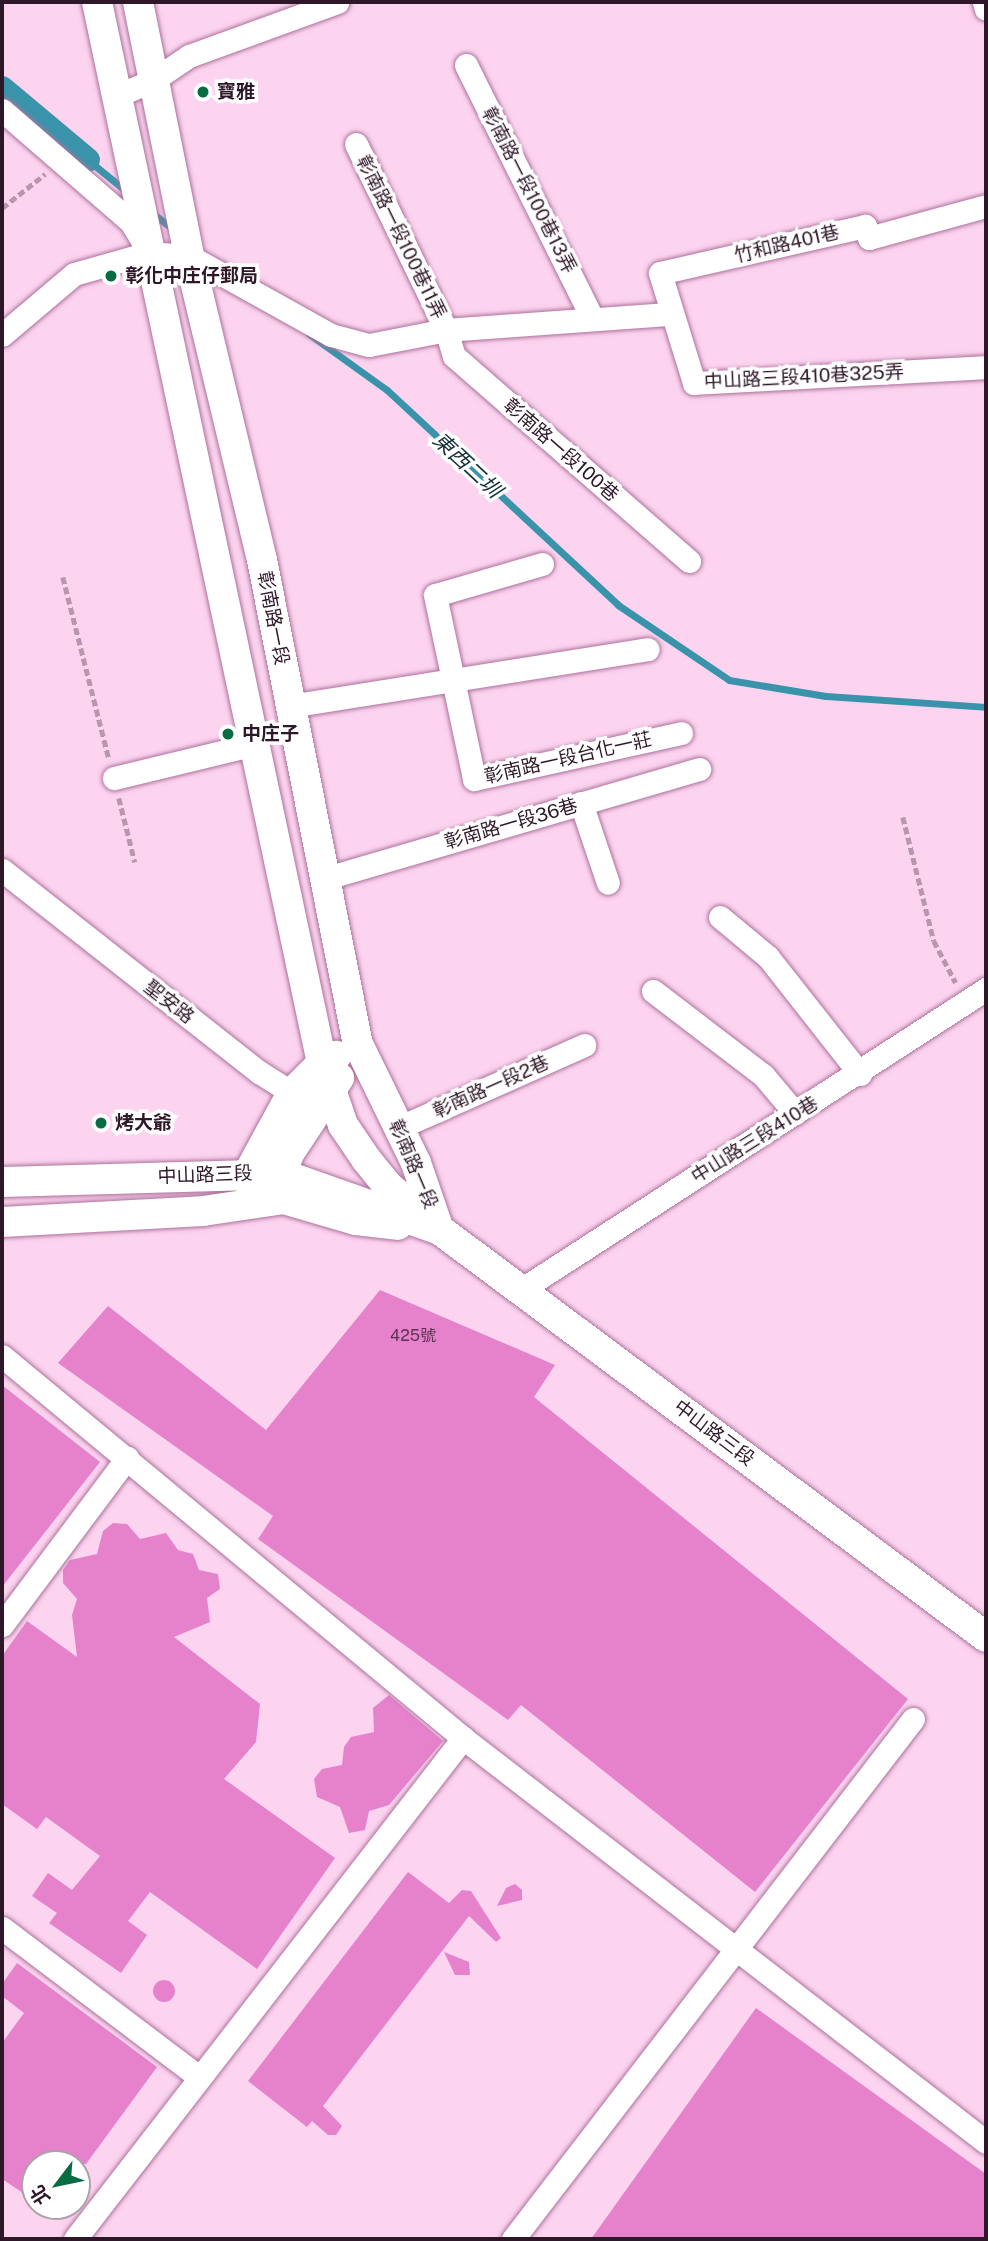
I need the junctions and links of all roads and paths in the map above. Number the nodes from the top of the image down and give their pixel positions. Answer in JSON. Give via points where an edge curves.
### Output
{"nodes":[{"id":1,"x":97,"y":2,"type":"edge"},
{"id":2,"x":138,"y":2,"type":"edge"},
{"id":3,"x":337,"y":2,"type":"edge"},
{"id":4,"x":984,"y":2,"type":"edge"},
{"id":5,"x":986,"y":9,"type":"edge"},
{"id":6,"x":466,"y":65,"type":"dead end"},
{"id":7,"x":152,"y":81,"type":"junction"},
{"id":8,"x":116,"y":96,"type":"junction"},
{"id":9,"x":2,"y":110,"type":"edge"},
{"id":10,"x":356,"y":144,"type":"dead end"},
{"id":11,"x":62,"y":162,"type":"junction"},
{"id":12,"x":986,"y":206,"type":"edge"},
{"id":13,"x":2,"y":208,"type":"edge"},
{"id":14,"x":148,"y":253,"type":"junction"},
{"id":15,"x":189,"y":256,"type":"junction"},
{"id":16,"x":670,"y":314,"type":"junction"},
{"id":17,"x":592,"y":316,"type":"junction"},
{"id":18,"x":446,"y":330,"type":"junction"},
{"id":19,"x":2,"y":335,"type":"edge"},
{"id":20,"x":986,"y":367,"type":"edge"},
{"id":21,"x":689,"y":561,"type":"dead end"},
{"id":22,"x":542,"y":564,"type":"dead end"},
{"id":23,"x":63,"y":577,"type":"dead end"},
{"id":24,"x":647,"y":649,"type":"dead end"},
{"id":25,"x":454,"y":679,"type":"junction"},
{"id":26,"x":289,"y":706,"type":"junction"},
{"id":27,"x":681,"y":733,"type":"dead end"},
{"id":28,"x":255,"y":744,"type":"junction"},
{"id":29,"x":699,"y":769,"type":"dead end"},
{"id":30,"x":114,"y":778,"type":"junction"},
{"id":31,"x":581,"y":803,"type":"junction"},
{"id":32,"x":903,"y":817,"type":"dead end"},
{"id":33,"x":135,"y":862,"type":"dead end"},
{"id":34,"x":4,"y":874,"type":"edge"},
{"id":35,"x":323,"y":879,"type":"junction"},
{"id":36,"x":608,"y":883,"type":"dead end"},
{"id":37,"x":720,"y":917,"type":"dead end"},
{"id":38,"x":986,"y":989,"type":"edge"},
{"id":39,"x":653,"y":991,"type":"dead end"},
{"id":40,"x":966,"y":1003,"type":"junction"},
{"id":41,"x":358,"y":1044,"type":"junction"},
{"id":42,"x":584,"y":1045,"type":"dead end"},
{"id":43,"x":322,"y":1063,"type":"junction"},
{"id":44,"x":860,"y":1074,"type":"junction"},
{"id":45,"x":313,"y":1098,"type":"junction"},
{"id":46,"x":795,"y":1113,"type":"junction"},
{"id":47,"x":398,"y":1128,"type":"junction"},
{"id":48,"x":249,"y":1172,"type":"junction"},
{"id":49,"x":2,"y":1182,"type":"edge"},
{"id":50,"x":283,"y":1186,"type":"junction"},
{"id":51,"x":252,"y":1203,"type":"junction"},
{"id":52,"x":2,"y":1222,"type":"edge"},
{"id":53,"x":440,"y":1230,"type":"junction"},
{"id":54,"x":522,"y":1289,"type":"junction"},
{"id":55,"x":2,"y":1356,"type":"edge"},
{"id":56,"x":127,"y":1458,"type":"junction"},
{"id":57,"x":2,"y":1625,"type":"edge"},
{"id":58,"x":986,"y":1637,"type":"edge"},
{"id":59,"x":913,"y":1719,"type":"dead end"},
{"id":60,"x":463,"y":1738,"type":"junction"},
{"id":61,"x":2,"y":1928,"type":"edge"},
{"id":62,"x":735,"y":1950,"type":"junction"},
{"id":63,"x":198,"y":2076,"type":"junction"},
{"id":64,"x":986,"y":2142,"type":"edge"},
{"id":65,"x":75,"y":2239,"type":"edge"},
{"id":66,"x":513,"y":2239,"type":"edge"}],
"edges":[{"from":1,"to":8,"type":"main road"},
{"from":2,"to":7,"type":"main road","name":"彰南路一段"},
{"from":3,"to":7,"type":"street","via":[[190,56]]},
{"from":4,"to":5,"type":"street"},
{"from":6,"to":17,"type":"street","name":"彰南路一段100巷13弄"},
{"from":7,"to":8,"type":"street"},
{"from":7,"to":15,"type":"main road","name":"彰南路一段"},
{"from":8,"to":14,"type":"main road"},
{"from":9,"to":11,"type":"street"},
{"from":10,"to":18,"type":"street","name":"彰南路一段100巷11弄"},
{"from":11,"to":13,"type":"path"},
{"from":11,"to":14,"type":"street","via":[[131,222]]},
{"from":12,"to":16,"type":"street","name":"竹和路401巷","via":[[869,238],[865,226],[660,273]]},
{"from":14,"to":15,"type":"street"},
{"from":14,"to":19,"type":"street","via":[[74,274]]},
{"from":14,"to":28,"type":"main road"},
{"from":15,"to":18,"type":"street","via":[[331,335],[369,345]]},
{"from":15,"to":26,"type":"main road","name":"彰南路一段","via":[[256,534]]},
{"from":16,"to":17,"type":"street"},
{"from":16,"to":20,"type":"street","name":"中山路三段410巷325弄","via":[[694,383]]},
{"from":17,"to":18,"type":"street"},
{"from":18,"to":21,"type":"street","name":"彰南路一段100巷","via":[[454,356]]},
{"from":22,"to":25,"type":"street","name":"彰南路一段台化一莊","via":[[435,595]]},
{"from":23,"to":30,"type":"path"},
{"from":24,"to":25,"type":"street"},
{"from":25,"to":26,"type":"street"},
{"from":25,"to":27,"type":"street","name":"彰南路一段台化一莊","via":[[474,779]]},
{"from":26,"to":35,"type":"main road","name":"彰南路一段"},
{"from":28,"to":30,"type":"street"},
{"from":28,"to":43,"type":"main road"},
{"from":29,"to":31,"type":"street","name":"彰南路一段36巷"},
{"from":30,"to":33,"type":"path"},
{"from":31,"to":35,"type":"street","name":"彰南路一段36巷"},
{"from":31,"to":36,"type":"street"},
{"from":32,"to":40,"type":"path","via":[[934,941]]},
{"from":34,"to":45,"type":"street","name":"聖安路","via":[[259,1072]]},
{"from":35,"to":41,"type":"main road","name":"彰南路一段"},
{"from":37,"to":44,"type":"street","via":[[768,957]]},
{"from":38,"to":40,"type":"street","name":"中山路三段410巷"},
{"from":39,"to":46,"type":"street","via":[[762,1075]]},
{"from":40,"to":44,"type":"street","name":"中山路三段410巷"},
{"from":41,"to":43,"type":"main road"},
{"from":41,"to":45,"type":"main road"},
{"from":41,"to":47,"type":"main road","name":"彰南路一段"},
{"from":42,"to":47,"type":"street","name":"彰南路一段2巷"},
{"from":43,"to":45,"type":"main road"},
{"from":44,"to":46,"type":"street","name":"中山路三段410巷"},
{"from":45,"to":48,"type":"main road"},
{"from":45,"to":50,"type":"main road"},
{"from":45,"to":53,"type":"main road","name":"彰南路一段","via":[[343,1125],[389,1187]]},
{"from":46,"to":54,"type":"street","name":"中山路三段410巷"},
{"from":47,"to":53,"type":"main road","name":"彰南路一段"},
{"from":48,"to":49,"type":"main road","name":"中山路三段"},
{"from":48,"to":50,"type":"main road","name":"中山路三段"},
{"from":48,"to":51,"type":"main road"},
{"from":50,"to":51,"type":"main road","name":"中山路三段"},
{"from":50,"to":53,"type":"main road","name":"中山路三段"},
{"from":51,"to":52,"type":"main road","name":"中山路三段","via":[[204,1211]]},
{"from":53,"to":54,"type":"main road","name":"中山路三段"},
{"from":54,"to":58,"type":"main road","name":"中山路三段"},
{"from":55,"to":56,"type":"street"},
{"from":56,"to":57,"type":"street"},
{"from":56,"to":60,"type":"street"},
{"from":59,"to":62,"type":"street"},
{"from":60,"to":62,"type":"street"},
{"from":60,"to":63,"type":"street"},
{"from":61,"to":63,"type":"street"},
{"from":62,"to":64,"type":"street"},
{"from":62,"to":66,"type":"street"},
{"from":63,"to":65,"type":"street"}]}
